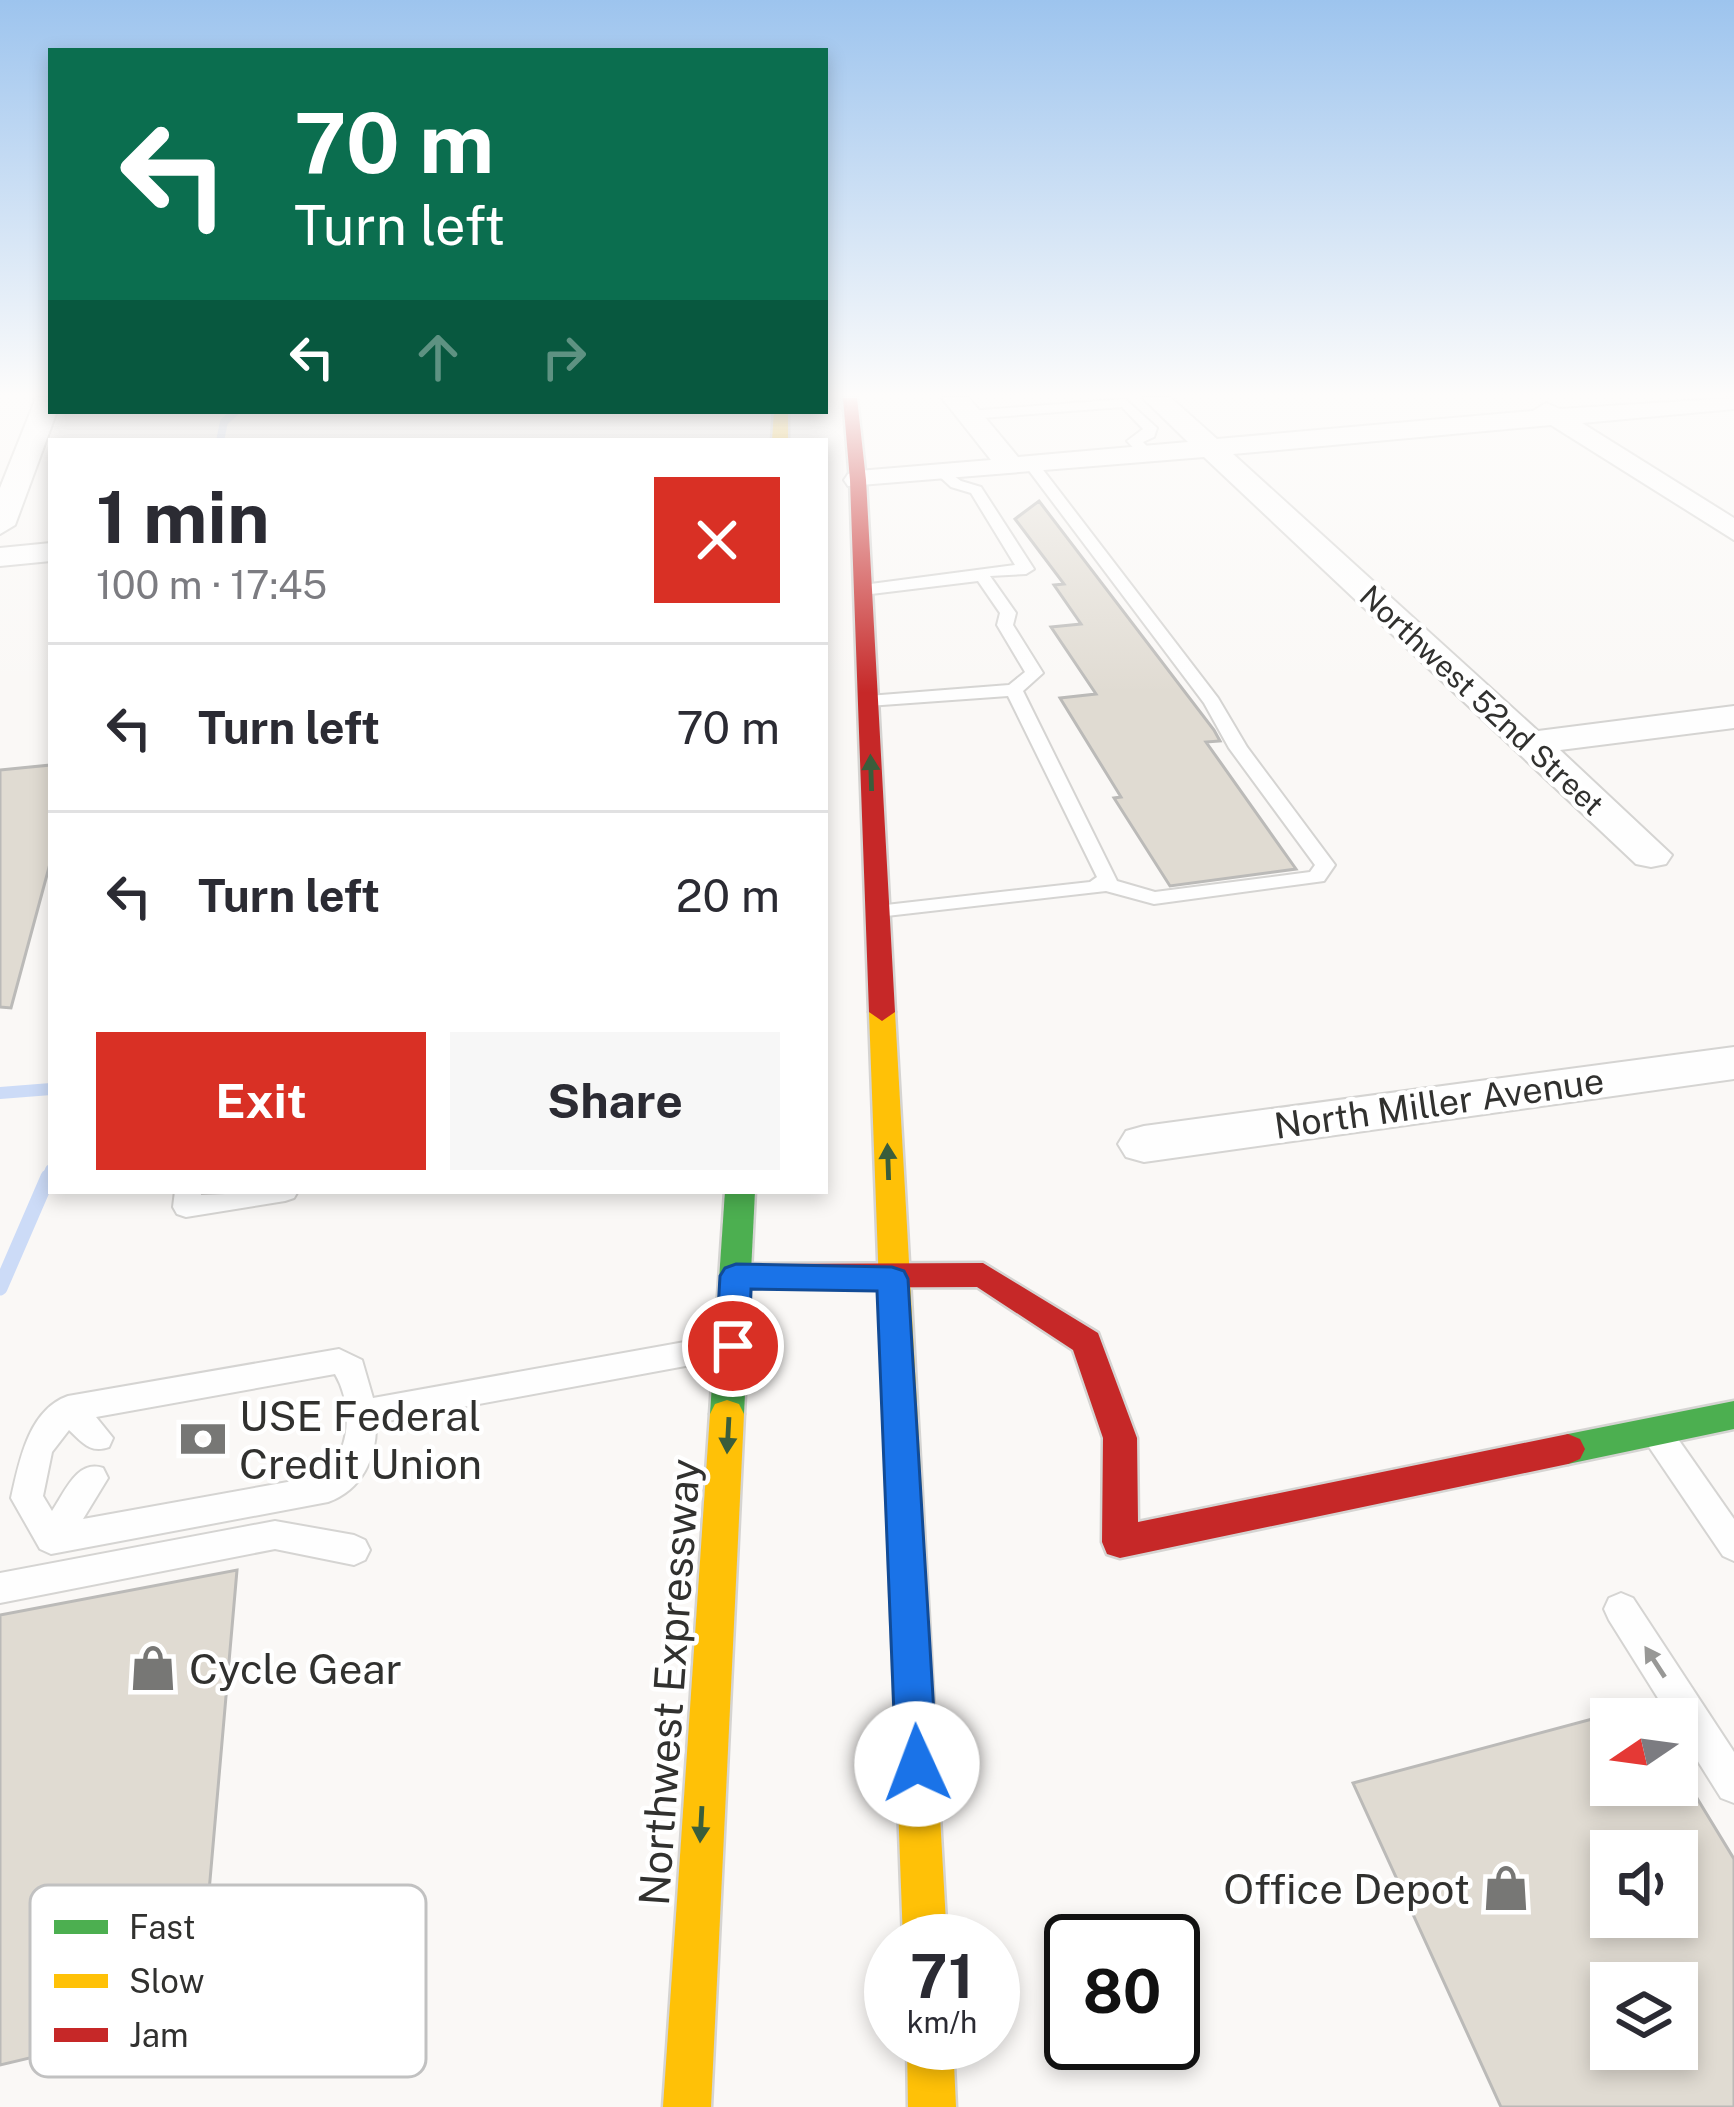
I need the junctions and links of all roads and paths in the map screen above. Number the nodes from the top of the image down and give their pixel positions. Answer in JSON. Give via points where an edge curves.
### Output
{"nodes":[{"id":1,"x":859,"y":496,"type":"edge"},
{"id":2,"x":980,"y":496,"type":"edge"},
{"id":3,"x":1046,"y":496,"type":"edge"},
{"id":4,"x":1261,"y":496,"type":"edge"},
{"id":5,"x":1680,"y":496,"type":"edge"},
{"id":6,"x":829,"y":504,"type":"dead end"},
{"id":7,"x":860,"y":526,"type":"junction"},
{"id":8,"x":1734,"y":531,"type":"edge"},
{"id":9,"x":48,"y":552,"type":"edge"},
{"id":10,"x":0,"y":557,"type":"edge"},
{"id":11,"x":982,"y":576,"type":"junction"},
{"id":12,"x":863,"y":590,"type":"junction"},
{"id":13,"x":1014,"y":690,"type":"junction"},
{"id":14,"x":868,"y":701,"type":"junction"},
{"id":15,"x":1734,"y":717,"type":"edge"},
{"id":16,"x":1528,"y":743,"type":"junction"},
{"id":17,"x":1651,"y":854,"type":"dead end"},
{"id":18,"x":1105,"y":884,"type":"junction"},
{"id":19,"x":877,"y":913,"type":"junction"},
{"id":20,"x":1734,"y":1063,"type":"edge"},
{"id":21,"x":1144,"y":1144,"type":"dead end"},
{"id":22,"x":188,"y":1194,"type":"edge"},
{"id":23,"x":266,"y":1194,"type":"edge"},
{"id":24,"x":740,"y":1194,"type":"edge"},
{"id":25,"x":736,"y":1276,"type":"junction"},
{"id":26,"x":892,"y":1279,"type":"junction"},
{"id":27,"x":733,"y":1346,"type":"junction"},
{"id":28,"x":68,"y":1409,"type":"junction"},
{"id":29,"x":362,"y":1413,"type":"junction"},
{"id":30,"x":1734,"y":1415,"type":"edge"},
{"id":31,"x":1655,"y":1431,"type":"junction"},
{"id":32,"x":98,"y":1438,"type":"dead end"},
{"id":33,"x":92,"y":1478,"type":"dead end"},
{"id":34,"x":51,"y":1539,"type":"junction"},
{"id":35,"x":1734,"y":1546,"type":"edge"},
{"id":36,"x":354,"y":1550,"type":"dead end"},
{"id":37,"x":0,"y":1588,"type":"edge"},
{"id":38,"x":1621,"y":1609,"type":"dead end"},
{"id":39,"x":1734,"y":1785,"type":"edge"},
{"id":40,"x":924,"y":1914,"type":"edge"},
{"id":41,"x":930,"y":2070,"type":"edge"},
{"id":42,"x":687,"y":2107,"type":"edge"},
{"id":43,"x":932,"y":2107,"type":"edge"}],
"edges":[{"from":1,"to":7,"type":"main road"},
{"from":2,"to":11,"type":"lane","via":[[1026,569]]},
{"from":3,"to":18,"type":"lane","via":[[1212,702],[1325,865],[1317,877],[1154,898]]},
{"from":4,"to":16,"type":"street","name":"Northwest 52nd Street"},
{"from":5,"to":8,"type":"street"},
{"from":6,"to":7,"type":"main road"},
{"from":7,"to":12,"type":"main road"},
{"from":9,"to":10,"type":"street"},
{"from":11,"to":12,"type":"lane"},
{"from":11,"to":13,"type":"lane","via":[[1034,673]]},
{"from":12,"to":14,"type":"main road"},
{"from":13,"to":14,"type":"lane"},
{"from":13,"to":18,"type":"lane"},
{"from":19,"to":14,"type":"main road","one_way":true},
{"from":15,"to":16,"type":"street"},
{"from":16,"to":17,"type":"street","name":"Northwest 52nd Street"},
{"from":18,"to":19,"type":"lane"},
{"from":26,"to":19,"type":"main road","one_way":true},
{"from":20,"to":21,"type":"street","name":"North Miller Avenue"},
{"from":22,"to":23,"type":"lane","via":[[186,1207]]},
{"from":24,"to":25,"type":"main road","name":"Northwest Expressway"},
{"from":25,"to":26,"type":"main road"},
{"from":25,"to":27,"type":"main road","name":"Northwest Expressway"},
{"from":26,"to":31,"type":"main road","via":[[983,1275],[1087,1342],[1120,1438],[1120,1542]]},
{"from":26,"to":40,"type":"main road"},
{"from":27,"to":29,"type":"lane"},
{"from":27,"to":42,"type":"main road","name":"Northwest Expressway","one_way":true},
{"from":28,"to":29,"type":"lane","via":[[339,1360],[352,1370]]},
{"from":28,"to":32,"type":"lane"},
{"from":28,"to":34,"type":"lane","via":[[38,1448],[27,1498]]},
{"from":29,"to":34,"type":"lane","via":[[359,1456],[328,1488]]},
{"from":30,"to":31,"type":"main road"},
{"from":31,"to":35,"type":"lane"},
{"from":33,"to":34,"type":"lane"},
{"from":36,"to":37,"type":"lane","via":[[275,1535]]},
{"from":39,"to":38,"type":"lane","one_way":true},
{"from":41,"to":43,"type":"main road"}]}
